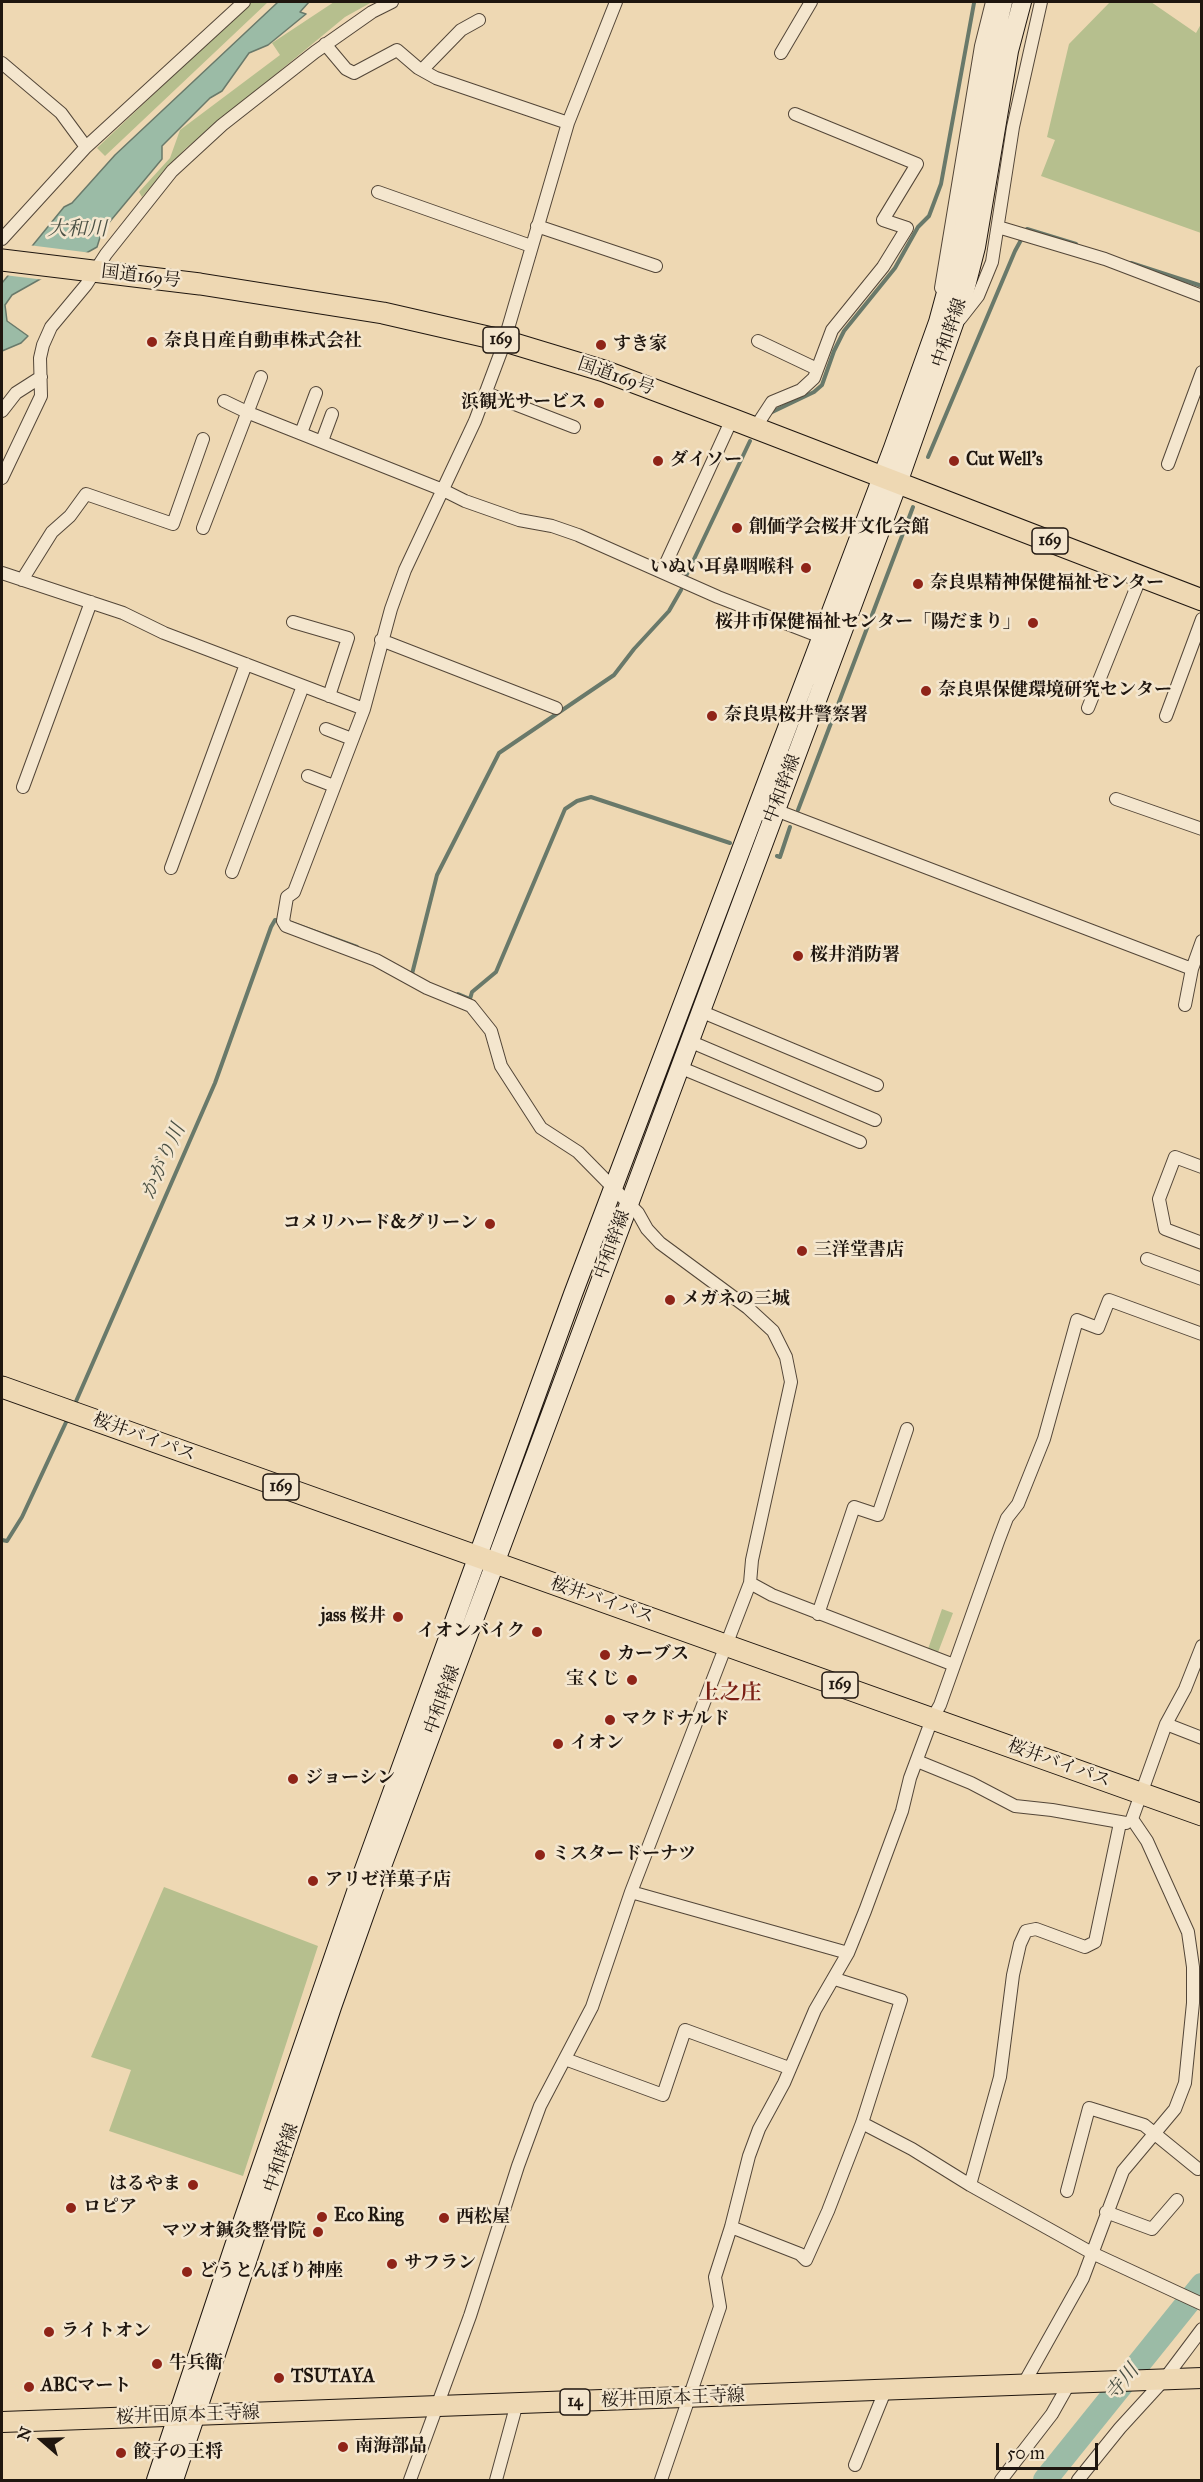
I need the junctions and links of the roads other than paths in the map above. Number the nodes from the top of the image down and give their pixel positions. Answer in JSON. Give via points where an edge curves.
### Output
{"nodes":[{"id":1,"x":244,"y":2,"type":"edge"},
{"id":2,"x":392,"y":2,"type":"edge"},
{"id":3,"x":616,"y":2,"type":"edge"},
{"id":4,"x":812,"y":2,"type":"edge"},
{"id":5,"x":992,"y":2,"type":"edge"},
{"id":6,"x":1003,"y":2,"type":"edge"},
{"id":7,"x":1022,"y":2,"type":"edge"},
{"id":8,"x":1041,"y":2,"type":"edge"},
{"id":9,"x":479,"y":20,"type":"dead end"},
{"id":10,"x":325,"y":44,"type":"junction"},
{"id":11,"x":781,"y":53,"type":"dead end"},
{"id":12,"x":2,"y":63,"type":"edge"},
{"id":13,"x":422,"y":70,"type":"junction"},
{"id":14,"x":795,"y":114,"type":"dead end"},
{"id":15,"x":568,"y":123,"type":"junction"},
{"id":16,"x":86,"y":147,"type":"junction"},
{"id":17,"x":378,"y":192,"type":"dead end"},
{"id":18,"x":537,"y":226,"type":"junction"},
{"id":19,"x":998,"y":227,"type":"junction"},
{"id":20,"x":2,"y":239,"type":"edge"},
{"id":21,"x":531,"y":246,"type":"junction"},
{"id":22,"x":2,"y":260,"type":"edge"},
{"id":23,"x":656,"y":266,"type":"dead end"},
{"id":24,"x":91,"y":270,"type":"junction"},
{"id":25,"x":1202,"y":296,"type":"edge"},
{"id":26,"x":945,"y":326,"type":"junction"},
{"id":27,"x":505,"y":341,"type":"junction"},
{"id":28,"x":758,"y":341,"type":"dead end"},
{"id":29,"x":817,"y":369,"type":"junction"},
{"id":30,"x":1202,"y":372,"type":"edge"},
{"id":31,"x":41,"y":377,"type":"junction"},
{"id":32,"x":261,"y":378,"type":"dead end"},
{"id":33,"x":316,"y":393,"type":"dead end"},
{"id":34,"x":486,"y":393,"type":"junction"},
{"id":35,"x":224,"y":401,"type":"dead end"},
{"id":36,"x":2,"y":411,"type":"edge"},
{"id":37,"x":249,"y":413,"type":"junction"},
{"id":38,"x":332,"y":414,"type":"dead end"},
{"id":39,"x":732,"y":418,"type":"junction"},
{"id":40,"x":574,"y":427,"type":"dead end"},
{"id":41,"x":755,"y":428,"type":"junction"},
{"id":42,"x":302,"y":433,"type":"junction"},
{"id":43,"x":203,"y":439,"type":"dead end"},
{"id":44,"x":322,"y":441,"type":"junction"},
{"id":45,"x":1168,"y":464,"type":"dead end"},
{"id":46,"x":2,"y":478,"type":"edge"},
{"id":47,"x":890,"y":480,"type":"junction"},
{"id":48,"x":443,"y":490,"type":"junction"},
{"id":49,"x":203,"y":528,"type":"dead end"},
{"id":50,"x":662,"y":572,"type":"junction"},
{"id":51,"x":2,"y":573,"type":"edge"},
{"id":52,"x":1141,"y":576,"type":"junction"},
{"id":53,"x":22,"y":580,"type":"junction"},
{"id":54,"x":1202,"y":600,"type":"edge"},
{"id":55,"x":91,"y":602,"type":"junction"},
{"id":56,"x":1202,"y":619,"type":"edge"},
{"id":57,"x":293,"y":622,"type":"dead end"},
{"id":58,"x":821,"y":637,"type":"junction"},
{"id":59,"x":381,"y":640,"type":"junction"},
{"id":60,"x":246,"y":664,"type":"junction"},
{"id":61,"x":303,"y":686,"type":"junction"},
{"id":62,"x":329,"y":696,"type":"junction"},
{"id":63,"x":556,"y":708,"type":"dead end"},
{"id":64,"x":1088,"y":708,"type":"dead end"},
{"id":65,"x":364,"y":709,"type":"junction"},
{"id":66,"x":1166,"y":716,"type":"dead end"},
{"id":67,"x":326,"y":729,"type":"dead end"},
{"id":68,"x":352,"y":739,"type":"junction"},
{"id":69,"x":308,"y":776,"type":"dead end"},
{"id":70,"x":334,"y":786,"type":"junction"},
{"id":71,"x":23,"y":787,"type":"dead end"},
{"id":72,"x":1116,"y":799,"type":"dead end"},
{"id":73,"x":767,"y":807,"type":"junction"},
{"id":74,"x":1202,"y":830,"type":"edge"},
{"id":75,"x":171,"y":868,"type":"dead end"},
{"id":76,"x":232,"y":873,"type":"dead end"},
{"id":77,"x":1200,"y":949,"type":"edge"},
{"id":78,"x":1192,"y":969,"type":"junction"},
{"id":79,"x":1185,"y":1005,"type":"dead end"},
{"id":80,"x":700,"y":1011,"type":"junction"},
{"id":81,"x":689,"y":1041,"type":"junction"},
{"id":82,"x":679,"y":1067,"type":"junction"},
{"id":83,"x":877,"y":1085,"type":"dead end"},
{"id":84,"x":875,"y":1120,"type":"dead end"},
{"id":85,"x":860,"y":1142,"type":"dead end"},
{"id":86,"x":1202,"y":1167,"type":"edge"},
{"id":87,"x":614,"y":1190,"type":"junction"},
{"id":88,"x":628,"y":1204,"type":"junction"},
{"id":89,"x":1202,"y":1243,"type":"edge"},
{"id":90,"x":1147,"y":1259,"type":"dead end"},
{"id":91,"x":1202,"y":1279,"type":"edge"},
{"id":92,"x":1202,"y":1334,"type":"edge"},
{"id":93,"x":2,"y":1387,"type":"edge"},
{"id":94,"x":907,"y":1429,"type":"dead end"},
{"id":95,"x":486,"y":1560,"type":"junction"},
{"id":96,"x":750,"y":1583,"type":"junction"},
{"id":97,"x":818,"y":1614,"type":"junction"},
{"id":98,"x":726,"y":1644,"type":"junction"},
{"id":99,"x":1202,"y":1646,"type":"edge"},
{"id":100,"x":954,"y":1665,"type":"junction"},
{"id":101,"x":932,"y":1719,"type":"junction"},
{"id":102,"x":1166,"y":1724,"type":"junction"},
{"id":103,"x":1202,"y":1738,"type":"edge"},
{"id":104,"x":917,"y":1761,"type":"junction"},
{"id":105,"x":1141,"y":1794,"type":"junction"},
{"id":106,"x":1202,"y":1815,"type":"edge"},
{"id":107,"x":1126,"y":1821,"type":"junction"},
{"id":108,"x":631,"y":1892,"type":"junction"},
{"id":109,"x":848,"y":1953,"type":"junction"},
{"id":110,"x":835,"y":1979,"type":"junction"},
{"id":111,"x":565,"y":2059,"type":"junction"},
{"id":112,"x":789,"y":2068,"type":"junction"},
{"id":113,"x":862,"y":2123,"type":"junction"},
{"id":114,"x":1155,"y":2133,"type":"junction"},
{"id":115,"x":1198,"y":2169,"type":"dead end"},
{"id":116,"x":970,"y":2185,"type":"junction"},
{"id":117,"x":1068,"y":2192,"type":"dead end"},
{"id":118,"x":1177,"y":2200,"type":"dead end"},
{"id":119,"x":1106,"y":2212,"type":"junction"},
{"id":120,"x":731,"y":2227,"type":"junction"},
{"id":121,"x":1092,"y":2253,"type":"junction"},
{"id":122,"x":1200,"y":2304,"type":"edge"},
{"id":123,"x":1202,"y":2329,"type":"edge"},
{"id":124,"x":1202,"y":2378,"type":"edge"},
{"id":125,"x":1157,"y":2381,"type":"junction"},
{"id":126,"x":1076,"y":2382,"type":"junction"},
{"id":127,"x":1023,"y":2385,"type":"junction"},
{"id":128,"x":885,"y":2391,"type":"junction"},
{"id":129,"x":689,"y":2398,"type":"junction"},
{"id":130,"x":517,"y":2403,"type":"junction"},
{"id":131,"x":438,"y":2406,"type":"junction"},
{"id":132,"x":187,"y":2416,"type":"junction"},
{"id":133,"x":2,"y":2422,"type":"edge"},
{"id":134,"x":855,"y":2465,"type":"dead end"},
{"id":135,"x":156,"y":2481,"type":"edge"},
{"id":136,"x":174,"y":2481,"type":"edge"},
{"id":137,"x":410,"y":2481,"type":"edge"},
{"id":138,"x":496,"y":2481,"type":"edge"},
{"id":139,"x":660,"y":2481,"type":"edge"},
{"id":140,"x":1001,"y":2481,"type":"edge"},
{"id":141,"x":1078,"y":2481,"type":"edge"}],
"edges":[{"from":1,"to":16,"type":"street"},
{"from":2,"to":10,"type":"street"},
{"from":3,"to":15,"type":"street"},
{"from":4,"to":11,"type":"street"},
{"from":5,"to":26,"type":"street","via":[[942,267]]},
{"from":6,"to":26,"type":"main road","name":"中和幹線"},
{"from":7,"to":26,"type":"main road","name":"中和幹線","via":[[976,247]]},
{"from":8,"to":19,"type":"street","via":[[1013,127]]},
{"from":9,"to":13,"type":"street","via":[[461,30]]},
{"from":10,"to":13,"type":"street","via":[[354,74],[397,50]]},
{"from":10,"to":24,"type":"street","via":[[186,156]]},
{"from":12,"to":16,"type":"street","via":[[61,113]]},
{"from":13,"to":15,"type":"street"},
{"from":14,"to":29,"type":"street","via":[[917,164],[883,220],[907,228],[883,267],[832,330]]},
{"from":15,"to":18,"type":"street"},
{"from":16,"to":20,"type":"street"},
{"from":17,"to":21,"type":"street"},
{"from":18,"to":21,"type":"street"},
{"from":18,"to":23,"type":"street"},
{"from":19,"to":25,"type":"street","via":[[1105,260]]},
{"from":19,"to":26,"type":"street","via":[[992,262],[978,296]]},
{"from":21,"to":27,"type":"street"},
{"from":22,"to":24,"type":"highway","name":"国道169号","number":"169"},
{"from":24,"to":27,"type":"highway","name":"国道169号","number":"169","via":[[383,313]]},
{"from":24,"to":31,"type":"street","via":[[51,327],[43,345]]},
{"from":26,"to":47,"type":"main road","name":"中和幹線"},
{"from":27,"to":34,"type":"street"},
{"from":27,"to":39,"type":"highway","name":"国道169号","number":"169","via":[[604,371]]},
{"from":28,"to":29,"type":"street"},
{"from":29,"to":41,"type":"street","via":[[814,378],[801,390],[772,402]]},
{"from":30,"to":45,"type":"street"},
{"from":31,"to":36,"type":"street","via":[[16,393]]},
{"from":31,"to":46,"type":"street","via":[[41,396]]},
{"from":32,"to":37,"type":"street"},
{"from":33,"to":42,"type":"street"},
{"from":34,"to":40,"type":"street"},
{"from":34,"to":48,"type":"street"},
{"from":35,"to":37,"type":"street"},
{"from":37,"to":42,"type":"street"},
{"from":37,"to":49,"type":"street"},
{"from":38,"to":44,"type":"street"},
{"from":39,"to":41,"type":"highway","name":"国道169号","number":"169"},
{"from":39,"to":50,"type":"street"},
{"from":41,"to":47,"type":"highway","name":"国道169号","number":"169"},
{"from":42,"to":44,"type":"street"},
{"from":43,"to":53,"type":"street","via":[[173,524],[86,494],[52,532]]},
{"from":44,"to":48,"type":"street"},
{"from":47,"to":52,"type":"highway","name":"国道169号","number":"169"},
{"from":47,"to":58,"type":"main road","name":"中和幹線"},
{"from":47,"to":73,"type":"main road","name":"中和幹線"},
{"from":48,"to":50,"type":"street","via":[[519,520],[578,535]]},
{"from":48,"to":59,"type":"street","via":[[405,570]]},
{"from":50,"to":58,"type":"street"},
{"from":51,"to":53,"type":"street"},
{"from":52,"to":54,"type":"highway","name":"国道169号","number":"169"},
{"from":52,"to":64,"type":"street"},
{"from":53,"to":55,"type":"street"},
{"from":55,"to":60,"type":"street"},
{"from":55,"to":71,"type":"street"},
{"from":56,"to":66,"type":"street"},
{"from":57,"to":62,"type":"street","via":[[348,638]]},
{"from":58,"to":73,"type":"main road","name":"中和幹線"},
{"from":59,"to":63,"type":"street"},
{"from":59,"to":65,"type":"street"},
{"from":60,"to":61,"type":"street"},
{"from":60,"to":75,"type":"street"},
{"from":61,"to":62,"type":"street"},
{"from":61,"to":76,"type":"street"},
{"from":62,"to":65,"type":"street"},
{"from":65,"to":68,"type":"street"},
{"from":67,"to":68,"type":"street"},
{"from":68,"to":70,"type":"street"},
{"from":69,"to":70,"type":"street"},
{"from":70,"to":87,"type":"street","via":[[294,892],[287,897],[283,921],[286,926],[376,960],[471,1006],[491,1031],[501,1066],[541,1128],[578,1152]]},
{"from":72,"to":74,"type":"street"},
{"from":73,"to":78,"type":"street"},
{"from":73,"to":80,"type":"main road","name":"中和幹線"},
{"from":73,"to":87,"type":"main road","name":"中和幹線"},
{"from":77,"to":78,"type":"street"},
{"from":78,"to":79,"type":"street"},
{"from":80,"to":81,"type":"main road","name":"中和幹線"},
{"from":80,"to":83,"type":"street"},
{"from":81,"to":82,"type":"main road","name":"中和幹線"},
{"from":81,"to":84,"type":"street"},
{"from":82,"to":85,"type":"street"},
{"from":82,"to":88,"type":"main road","name":"中和幹線"},
{"from":86,"to":89,"type":"street","via":[[1175,1157],[1159,1199],[1165,1229]]},
{"from":87,"to":88,"type":"street"},
{"from":87,"to":95,"type":"main road","name":"中和幹線"},
{"from":88,"to":95,"type":"main road","name":"中和幹線"},
{"from":88,"to":96,"type":"street","via":[[660,1243],[748,1308],[772,1331],[786,1357],[791,1382]]},
{"from":90,"to":91,"type":"street"},
{"from":92,"to":100,"type":"street","via":[[1109,1300],[1098,1328],[1077,1320],[1044,1439],[1018,1504],[1007,1518]]},
{"from":93,"to":95,"type":"highway","name":"桜井バイパス","number":"169"},
{"from":94,"to":97,"type":"street","via":[[878,1515],[854,1507]]},
{"from":95,"to":98,"type":"highway","name":"桜井バイパス","number":"169"},
{"from":95,"to":132,"type":"main road","name":"中和幹線"},
{"from":96,"to":97,"type":"street"},
{"from":96,"to":98,"type":"street"},
{"from":97,"to":100,"type":"street"},
{"from":98,"to":101,"type":"highway","name":"桜井バイパス","number":"169"},
{"from":98,"to":108,"type":"street"},
{"from":99,"to":102,"type":"street"},
{"from":100,"to":101,"type":"street"},
{"from":101,"to":104,"type":"street"},
{"from":101,"to":105,"type":"highway","name":"桜井バイパス","number":"169"},
{"from":102,"to":103,"type":"street"},
{"from":102,"to":105,"type":"street"},
{"from":104,"to":107,"type":"street","via":[[1015,1806]]},
{"from":104,"to":109,"type":"street"},
{"from":105,"to":106,"type":"highway","name":"桜井バイパス","number":"169"},
{"from":105,"to":107,"type":"street"},
{"from":107,"to":114,"type":"street","via":[[1147,1840],[1188,1932],[1193,1967],[1185,2083],[1175,2109]]},
{"from":107,"to":116,"type":"street","via":[[1095,1942],[1085,1947],[1036,1929],[1026,1931],[1020,1944],[1000,2077]]},
{"from":108,"to":109,"type":"street"},
{"from":108,"to":111,"type":"street","via":[[592,2007]]},
{"from":109,"to":110,"type":"street"},
{"from":110,"to":112,"type":"street","via":[[815,2010]]},
{"from":110,"to":113,"type":"street","via":[[901,2000]]},
{"from":111,"to":112,"type":"street","via":[[663,2095],[686,2030]]},
{"from":111,"to":131,"type":"street","via":[[540,2106],[518,2166]]},
{"from":112,"to":120,"type":"street","via":[[749,2156]]},
{"from":113,"to":116,"type":"street"},
{"from":113,"to":120,"type":"street","via":[[806,2260],[800,2254]]},
{"from":114,"to":115,"type":"street"},
{"from":114,"to":117,"type":"street","via":[[1144,2125],[1089,2108]]},
{"from":114,"to":119,"type":"street","via":[[1123,2171]]},
{"from":116,"to":121,"type":"street"},
{"from":118,"to":119,"type":"street","via":[[1152,2229]]},
{"from":119,"to":121,"type":"street"},
{"from":120,"to":129,"type":"street","via":[[715,2277],[720,2307]]},
{"from":121,"to":122,"type":"street"},
{"from":121,"to":127,"type":"street","via":[[1083,2278]]},
{"from":123,"to":125,"type":"street"},
{"from":124,"to":125,"type":"main road","name":"桜井田原本王寺線","number":"14"},
{"from":125,"to":126,"type":"main road","name":"桜井田原本王寺線","number":"14"},
{"from":125,"to":141,"type":"street"},
{"from":126,"to":127,"type":"main road","name":"桜井田原本王寺線","number":"14"},
{"from":126,"to":140,"type":"street"},
{"from":127,"to":128,"type":"main road","name":"桜井田原本王寺線","number":"14"},
{"from":128,"to":129,"type":"main road","name":"桜井田原本王寺線","number":"14"},
{"from":128,"to":134,"type":"street"},
{"from":129,"to":130,"type":"main road","name":"桜井田原本王寺線","number":"14"},
{"from":129,"to":139,"type":"street"},
{"from":130,"to":131,"type":"main road","name":"桜井田原本王寺線","number":"14"},
{"from":130,"to":138,"type":"street"},
{"from":131,"to":132,"type":"main road","name":"桜井田原本王寺線","number":"14"},
{"from":131,"to":137,"type":"street"},
{"from":132,"to":133,"type":"main road","name":"桜井田原本王寺線","number":"14"},
{"from":132,"to":135,"type":"main road","name":"中和幹線"},
{"from":132,"to":136,"type":"main road","name":"中和幹線"}]}
